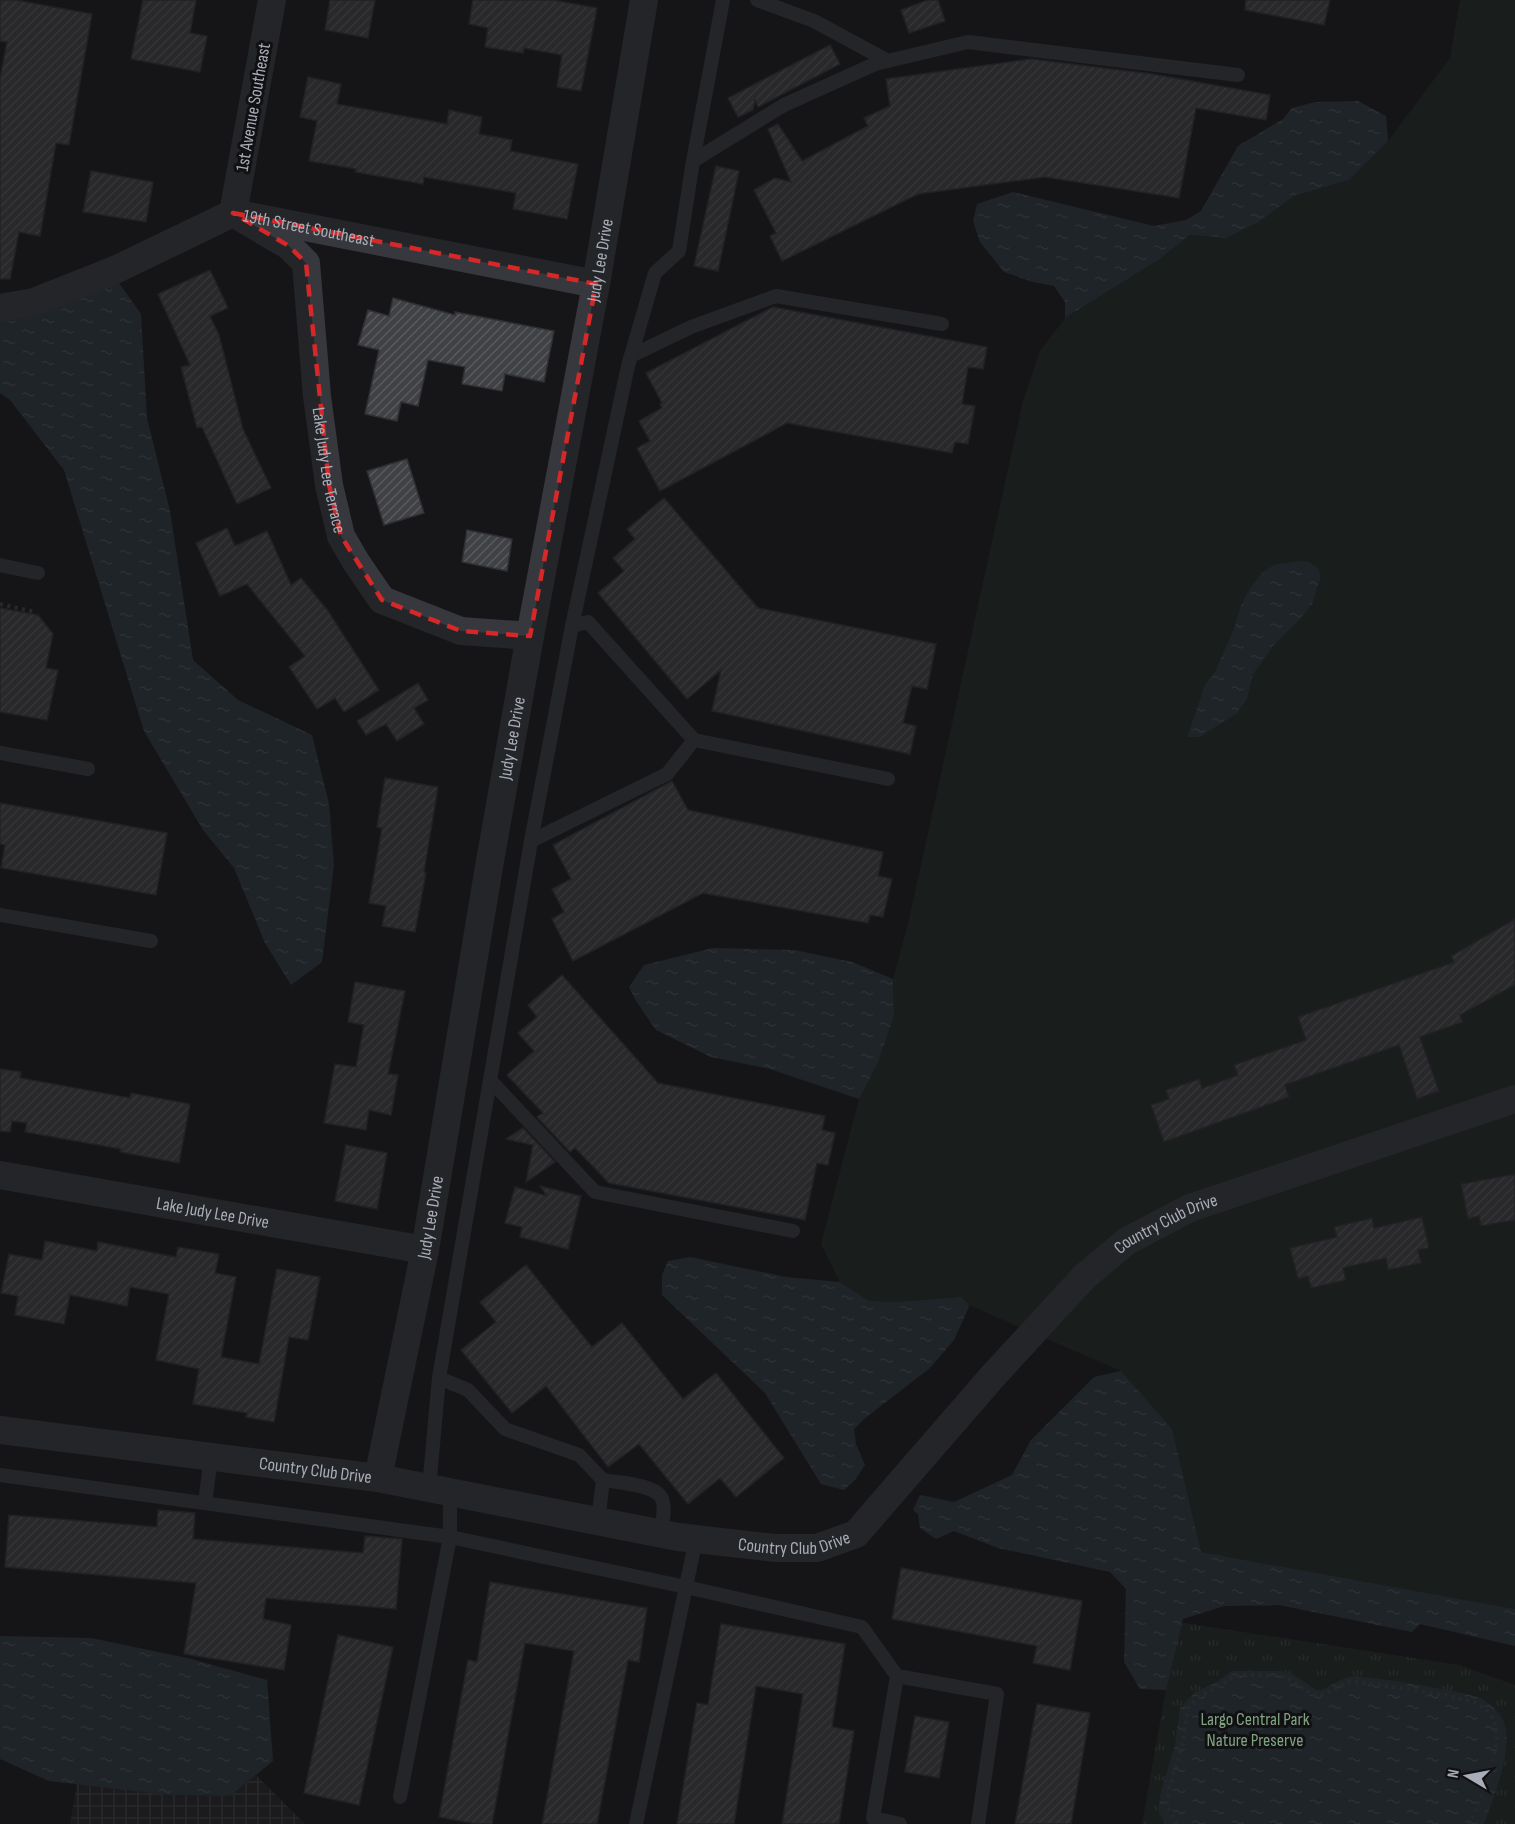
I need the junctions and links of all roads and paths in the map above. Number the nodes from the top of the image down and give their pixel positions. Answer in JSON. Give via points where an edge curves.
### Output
{"nodes":[{"id":1,"x":272,"y":0,"type":"edge"},
{"id":2,"x":644,"y":0,"type":"edge"},
{"id":3,"x":723,"y":0,"type":"edge"},
{"id":4,"x":758,"y":0,"type":"edge"},
{"id":5,"x":888,"y":61,"type":"junction"},
{"id":6,"x":1238,"y":75,"type":"dead end"},
{"id":7,"x":693,"y":161,"type":"junction"},
{"id":8,"x":233,"y":213,"type":"junction"},
{"id":9,"x":596,"y":284,"type":"junction"},
{"id":10,"x":0,"y":308,"type":"edge"},
{"id":11,"x":942,"y":324,"type":"dead end"},
{"id":12,"x":632,"y":356,"type":"junction"},
{"id":13,"x":0,"y":565,"type":"edge"},
{"id":14,"x":38,"y":573,"type":"dead end"},
{"id":15,"x":0,"y":604,"type":"edge"},
{"id":16,"x":36,"y":612,"type":"dead end"},
{"id":17,"x":572,"y":626,"type":"junction"},
{"id":18,"x":530,"y":636,"type":"junction"},
{"id":19,"x":694,"y":740,"type":"junction"},
{"id":20,"x":0,"y":753,"type":"edge"},
{"id":21,"x":88,"y":769,"type":"dead end"},
{"id":22,"x":888,"y":779,"type":"dead end"},
{"id":23,"x":531,"y":841,"type":"junction"},
{"id":24,"x":0,"y":915,"type":"edge"},
{"id":25,"x":151,"y":941,"type":"dead end"},
{"id":26,"x":490,"y":1080,"type":"junction"},
{"id":27,"x":1515,"y":1099,"type":"edge"},
{"id":28,"x":0,"y":1175,"type":"edge"},
{"id":29,"x":793,"y":1231,"type":"dead end"},
{"id":30,"x":425,"y":1250,"type":"junction"},
{"id":31,"x":439,"y":1378,"type":"junction"},
{"id":32,"x":0,"y":1430,"type":"edge"},
{"id":33,"x":211,"y":1457,"type":"junction"},
{"id":34,"x":0,"y":1475,"type":"edge"},
{"id":35,"x":378,"y":1478,"type":"junction"},
{"id":36,"x":603,"y":1480,"type":"junction"},
{"id":37,"x":440,"y":1490,"type":"junction"},
{"id":38,"x":205,"y":1503,"type":"junction"},
{"id":39,"x":598,"y":1521,"type":"junction"},
{"id":40,"x":661,"y":1533,"type":"junction"},
{"id":41,"x":450,"y":1537,"type":"junction"},
{"id":42,"x":696,"y":1539,"type":"junction"},
{"id":43,"x":686,"y":1587,"type":"junction"},
{"id":44,"x":897,"y":1676,"type":"junction"},
{"id":45,"x":400,"y":1797,"type":"dead end"},
{"id":46,"x":636,"y":1824,"type":"edge"},
{"id":47,"x":900,"y":1824,"type":"edge"},
{"id":48,"x":978,"y":1824,"type":"edge"},
{"id":49,"x":1177,"y":1824,"type":"edge"},
{"id":50,"x":1468,"y":1824,"type":"edge"}],
"edges":[{"from":1,"to":8,"type":"street","name":"1st Avenue Southeast"},
{"from":2,"to":9,"type":"street","name":"Judy Lee Drive"},
{"from":3,"to":7,"type":"lane"},
{"from":4,"to":5,"type":"lane","via":[[814,21]]},
{"from":5,"to":6,"type":"lane","via":[[968,42]]},
{"from":5,"to":7,"type":"lane","via":[[784,105]]},
{"from":7,"to":12,"type":"lane","via":[[679,251],[655,273]]},
{"from":8,"to":9,"type":"street","name":"19th Street Southeast"},
{"from":8,"to":10,"type":"street","name":"19th Street Southeast","via":[[117,269],[34,302]]},
{"from":8,"to":18,"type":"street","name":"Lake Judy Lee Terrace","via":[[289,246],[306,263],[329,486],[341,536],[382,600],[461,631]]},
{"from":9,"to":18,"type":"street","name":"Judy Lee Drive"},
{"from":11,"to":12,"type":"lane","via":[[776,297],[691,327]]},
{"from":12,"to":17,"type":"lane"},
{"from":13,"to":14,"type":"lane"},
{"from":15,"to":16,"type":"path"},
{"from":17,"to":19,"type":"lane","via":[[588,622]]},
{"from":17,"to":23,"type":"lane"},
{"from":18,"to":30,"type":"street","name":"Judy Lee Drive"},
{"from":19,"to":22,"type":"lane"},
{"from":19,"to":23,"type":"lane","via":[[667,774]]},
{"from":20,"to":21,"type":"lane"},
{"from":23,"to":26,"type":"lane"},
{"from":24,"to":25,"type":"lane"},
{"from":26,"to":29,"type":"lane","via":[[595,1192]]},
{"from":26,"to":31,"type":"lane"},
{"from":27,"to":42,"type":"street","name":"Country Club Drive","via":[[1190,1208],[1127,1241],[1083,1277],[856,1534],[817,1548],[775,1548]]},
{"from":28,"to":30,"type":"street","name":"Lake Judy Lee Drive"},
{"from":30,"to":35,"type":"street","name":"Judy Lee Drive"},
{"from":31,"to":36,"type":"lane","via":[[468,1390],[505,1429],[579,1455]]},
{"from":31,"to":37,"type":"lane"},
{"from":32,"to":33,"type":"street","name":"Country Club Drive"},
{"from":33,"to":35,"type":"street","name":"Country Club Drive"},
{"from":33,"to":38,"type":"lane"},
{"from":34,"to":38,"type":"lane"},
{"from":35,"to":37,"type":"street","name":"Country Club Drive"},
{"from":36,"to":39,"type":"lane"},
{"from":36,"to":40,"type":"lane","via":[[654,1489],[662,1498],[664,1509]]},
{"from":37,"to":39,"type":"street","name":"Country Club Drive"},
{"from":37,"to":41,"type":"lane"},
{"from":38,"to":41,"type":"lane"},
{"from":39,"to":40,"type":"street","name":"Country Club Drive"},
{"from":40,"to":42,"type":"street","name":"Country Club Drive"},
{"from":41,"to":43,"type":"lane"},
{"from":41,"to":45,"type":"lane"},
{"from":42,"to":43,"type":"lane"},
{"from":43,"to":44,"type":"lane","via":[[862,1627]]},
{"from":43,"to":46,"type":"lane"},
{"from":44,"to":47,"type":"lane","via":[[873,1818]]},
{"from":44,"to":48,"type":"lane","via":[[997,1694]]},
{"from":49,"to":50,"type":"path","via":[[1167,1806],[1168,1792],[1183,1742],[1188,1708],[1200,1695],[1234,1676],[1254,1675],[1288,1678],[1320,1696],[1350,1682],[1474,1701],[1494,1720],[1497,1741],[1490,1774]]}]}
